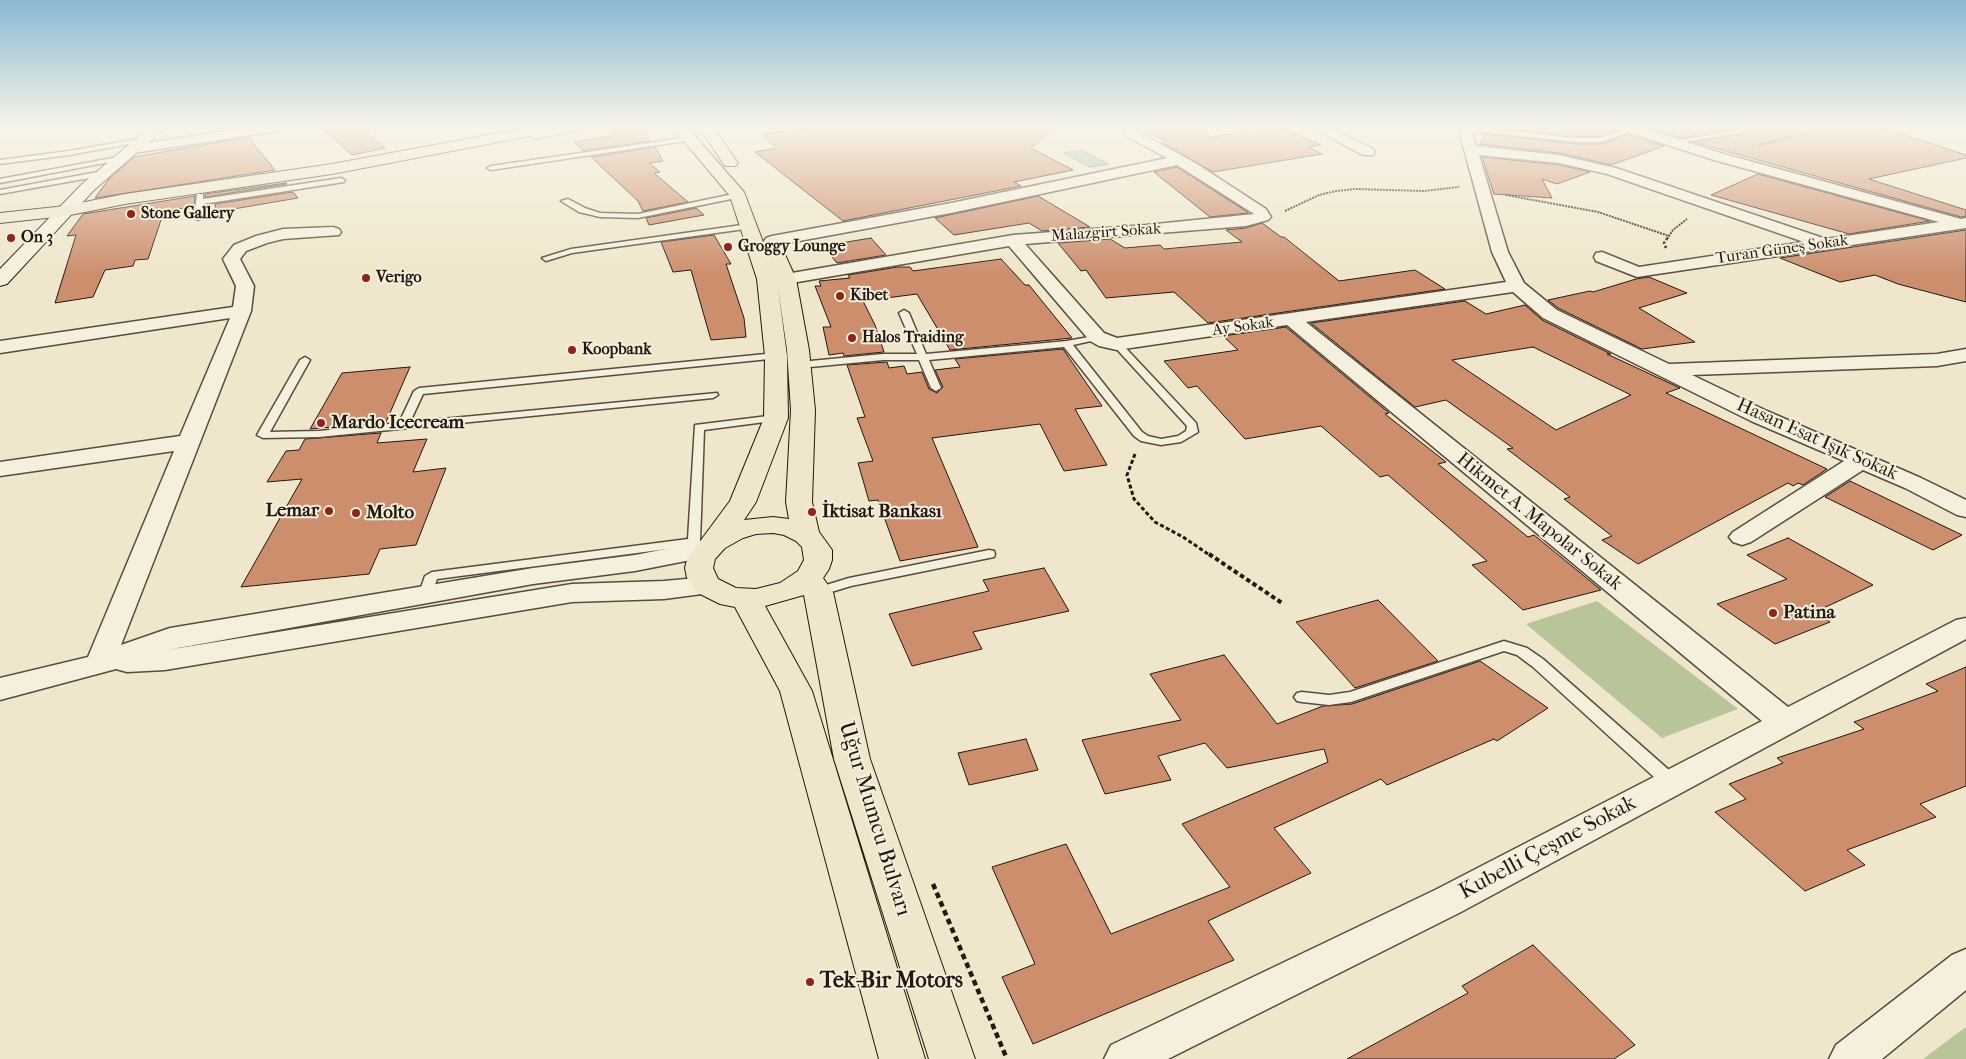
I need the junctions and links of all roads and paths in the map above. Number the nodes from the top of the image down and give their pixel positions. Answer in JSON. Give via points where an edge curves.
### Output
{"nodes":[{"id":1,"x":25,"y":176,"type":"edge"},
{"id":2,"x":84,"y":176,"type":"edge"},
{"id":3,"x":99,"y":176,"type":"edge"},
{"id":4,"x":345,"y":176,"type":"edge"},
{"id":5,"x":727,"y":176,"type":"edge"},
{"id":6,"x":731,"y":176,"type":"edge"},
{"id":7,"x":1101,"y":176,"type":"edge"},
{"id":8,"x":1205,"y":176,"type":"edge"},
{"id":9,"x":1479,"y":176,"type":"edge"},
{"id":10,"x":1628,"y":176,"type":"edge"},
{"id":11,"x":1792,"y":176,"type":"edge"},
{"id":12,"x":0,"y":181,"type":"edge"},
{"id":13,"x":736,"y":186,"type":"junction"},
{"id":14,"x":88,"y":187,"type":"junction"},
{"id":15,"x":1482,"y":188,"type":"junction"},
{"id":16,"x":0,"y":192,"type":"edge"},
{"id":17,"x":200,"y":195,"type":"junction"},
{"id":18,"x":1691,"y":197,"type":"junction"},
{"id":19,"x":565,"y":201,"type":"dead end"},
{"id":20,"x":70,"y":206,"type":"junction"},
{"id":21,"x":0,"y":211,"type":"edge"},
{"id":22,"x":1263,"y":217,"type":"junction"},
{"id":23,"x":0,"y":218,"type":"edge"},
{"id":24,"x":198,"y":218,"type":"dead end"},
{"id":25,"x":1964,"y":224,"type":"edge"},
{"id":26,"x":748,"y":226,"type":"junction"},
{"id":27,"x":333,"y":232,"type":"dead end"},
{"id":28,"x":1669,"y":236,"type":"junction"},
{"id":29,"x":1013,"y":240,"type":"junction"},
{"id":30,"x":772,"y":241,"type":"junction"},
{"id":31,"x":1825,"y":243,"type":"junction"},
{"id":32,"x":1602,"y":256,"type":"dead end"},
{"id":33,"x":546,"y":258,"type":"dead end"},
{"id":34,"x":1673,"y":266,"type":"junction"},
{"id":35,"x":786,"y":279,"type":"junction"},
{"id":36,"x":0,"y":280,"type":"edge"},
{"id":37,"x":1517,"y":286,"type":"junction"},
{"id":38,"x":242,"y":311,"type":"junction"},
{"id":39,"x":904,"y":313,"type":"dead end"},
{"id":40,"x":1292,"y":320,"type":"junction"},
{"id":41,"x":1097,"y":337,"type":"junction"},
{"id":42,"x":1067,"y":344,"type":"junction"},
{"id":43,"x":1117,"y":344,"type":"junction"},
{"id":44,"x":0,"y":347,"type":"edge"},
{"id":45,"x":1966,"y":355,"type":"edge"},
{"id":46,"x":776,"y":356,"type":"junction"},
{"id":47,"x":924,"y":357,"type":"junction"},
{"id":48,"x":305,"y":360,"type":"dead end"},
{"id":49,"x":800,"y":365,"type":"junction"},
{"id":50,"x":1668,"y":370,"type":"junction"},
{"id":51,"x":936,"y":388,"type":"dead end"},
{"id":52,"x":713,"y":395,"type":"dead end"},
{"id":53,"x":776,"y":418,"type":"junction"},
{"id":54,"x":403,"y":426,"type":"junction"},
{"id":55,"x":1145,"y":439,"type":"junction"},
{"id":56,"x":188,"y":442,"type":"junction"},
{"id":57,"x":1861,"y":461,"type":"junction"},
{"id":58,"x":0,"y":469,"type":"edge"},
{"id":59,"x":1966,"y":510,"type":"edge"},
{"id":60,"x":806,"y":535,"type":"junction"},
{"id":61,"x":1742,"y":537,"type":"dead end"},
{"id":62,"x":711,"y":546,"type":"junction"},
{"id":63,"x":989,"y":554,"type":"dead end"},
{"id":64,"x":813,"y":585,"type":"junction"},
{"id":65,"x":708,"y":586,"type":"junction"},
{"id":66,"x":425,"y":596,"type":"junction"},
{"id":67,"x":746,"y":598,"type":"junction"},
{"id":68,"x":449,"y":602,"type":"junction"},
{"id":69,"x":1282,"y":603,"type":"dead end"},
{"id":70,"x":1966,"y":627,"type":"edge"},
{"id":71,"x":99,"y":664,"type":"junction"},
{"id":72,"x":0,"y":689,"type":"edge"},
{"id":73,"x":1302,"y":697,"type":"dead end"},
{"id":74,"x":1786,"y":724,"type":"junction"},
{"id":75,"x":1672,"y":783,"type":"junction"},
{"id":76,"x":929,"y":874,"type":"dead end"},
{"id":77,"x":1966,"y":968,"type":"edge"},
{"id":78,"x":902,"y":1059,"type":"edge"},
{"id":79,"x":952,"y":1059,"type":"edge"},
{"id":80,"x":1007,"y":1059,"type":"edge"},
{"id":81,"x":1125,"y":1059,"type":"edge"},
{"id":82,"x":1850,"y":1059,"type":"edge"}],
"edges":[{"from":1,"to":12,"type":"lane"},
{"from":2,"to":16,"type":"lane"},
{"from":3,"to":14,"type":"street"},
{"from":4,"to":17,"type":"main road"},
{"from":5,"to":13,"type":"main road"},
{"from":6,"to":13,"type":"main road"},
{"from":7,"to":30,"type":"street"},
{"from":8,"to":22,"type":"street","via":[[1261,212]]},
{"from":9,"to":15,"type":"street"},
{"from":10,"to":18,"type":"street"},
{"from":11,"to":25,"type":"street"},
{"from":13,"to":19,"type":"lane","via":[[638,216],[600,215]]},
{"from":13,"to":26,"type":"main road"},
{"from":13,"to":30,"type":"main road","via":[[753,194]]},
{"from":14,"to":20,"type":"street"},
{"from":14,"to":21,"type":"main road"},
{"from":15,"to":22,"type":"path","via":[[1336,191]]},
{"from":15,"to":28,"type":"path","via":[[1598,212]]},
{"from":15,"to":37,"type":"street","via":[[1500,252]]},
{"from":17,"to":20,"type":"main road"},
{"from":17,"to":24,"type":"lane"},
{"from":18,"to":28,"type":"path","via":[[1694,212]]},
{"from":18,"to":31,"type":"street"},
{"from":20,"to":21,"type":"main road"},
{"from":20,"to":23,"type":"main road"},
{"from":20,"to":36,"type":"street"},
{"from":22,"to":29,"type":"street","name":"Malazgirt Sokak"},
{"from":25,"to":31,"type":"street","name":"Turan Güneş Sokak"},
{"from":26,"to":33,"type":"lane","via":[[571,251]]},
{"from":26,"to":46,"type":"main road","via":[[767,279]]},
{"from":27,"to":38,"type":"street","via":[[283,234],[240,248],[231,258],[245,286]]},
{"from":28,"to":34,"type":"path","via":[[1664,243]]},
{"from":29,"to":35,"type":"street","name":"Malazgirt Sokak"},
{"from":29,"to":41,"type":"street","name":"Ay Sokak"},
{"from":30,"to":35,"type":"main road"},
{"from":31,"to":34,"type":"street","name":"Turan Güneş Sokak"},
{"from":32,"to":34,"type":"street","name":"Turan Güneş Sokak","via":[[1638,272]]},
{"from":35,"to":49,"type":"main road"},
{"from":37,"to":40,"type":"street","name":"Ay Sokak"},
{"from":37,"to":50,"type":"street","name":"Hasan Esat Işık Sokak","via":[[1550,314]]},
{"from":38,"to":44,"type":"street"},
{"from":38,"to":56,"type":"street"},
{"from":39,"to":47,"type":"lane"},
{"from":40,"to":43,"type":"street","name":"Ay Sokak"},
{"from":40,"to":74,"type":"street","name":"Hikmet A. Mapolar Sokak"},
{"from":41,"to":42,"type":"lane"},
{"from":41,"to":43,"type":"street","name":"Ay Sokak"},
{"from":42,"to":47,"type":"lane"},
{"from":42,"to":55,"type":"lane"},
{"from":43,"to":55,"type":"lane","via":[[1192,425],[1192,432],[1181,439],[1160,442]]},
{"from":45,"to":50,"type":"street","name":"Hasan Esat Işık Sokak","via":[[1937,360]]},
{"from":46,"to":53,"type":"main road"},
{"from":46,"to":54,"type":"lane","via":[[420,391]]},
{"from":47,"to":49,"type":"lane","via":[[883,357]]},
{"from":47,"to":51,"type":"lane"},
{"from":48,"to":54,"type":"lane","via":[[264,435],[319,434]]},
{"from":49,"to":60,"type":"main road","via":[[804,410],[799,502]]},
{"from":50,"to":57,"type":"street","name":"Hasan Esat Işık Sokak","via":[[1759,416]]},
{"from":52,"to":54,"type":"lane"},
{"from":53,"to":62,"type":"main road","via":[[743,502]]},
{"from":53,"to":66,"type":"lane","via":[[699,426],[694,542],[432,576]]},
{"from":55,"to":69,"type":"path","via":[[1127,475],[1134,499],[1155,522]]},
{"from":56,"to":58,"type":"street"},
{"from":56,"to":71,"type":"street"},
{"from":57,"to":59,"type":"street","name":"Hasan Esat Işık Sokak"},
{"from":57,"to":61,"type":"street"},
{"from":60,"to":62,"type":"main road","via":[[792,528],[754,526],[733,532]]},
{"from":60,"to":64,"type":"main road","via":[[818,550]]},
{"from":62,"to":65,"type":"main road","via":[[701,558],[699,568]]},
{"from":62,"to":68,"type":"street","via":[[635,563],[533,576]]},
{"from":63,"to":64,"type":"lane","via":[[849,582]]},
{"from":64,"to":67,"type":"main road","via":[[767,597]]},
{"from":64,"to":79,"type":"main road","name":"Uğur Mumcu Bulvarı","via":[[852,759]]},
{"from":65,"to":67,"type":"main road","via":[[731,597]]},
{"from":65,"to":68,"type":"street"},
{"from":66,"to":68,"type":"street"},
{"from":66,"to":71,"type":"street","via":[[170,638]]},
{"from":67,"to":78,"type":"main road","name":"Uğur Mumcu Bulvarı","via":[[796,691]]},
{"from":68,"to":71,"type":"street","via":[[165,660]]},
{"from":70,"to":74,"type":"street","name":"Kubelli Çeşme Sokak"},
{"from":71,"to":72,"type":"street"},
{"from":73,"to":75,"type":"lane","via":[[1330,700],[1351,696],[1504,646],[1522,651],[1538,663]]},
{"from":74,"to":75,"type":"street","name":"Kubelli Çeşme Sokak"},
{"from":75,"to":81,"type":"street","name":"Kubelli Çeşme Sokak","via":[[1448,901]]},
{"from":76,"to":80,"type":"path"},
{"from":77,"to":82,"type":"street"}]}
